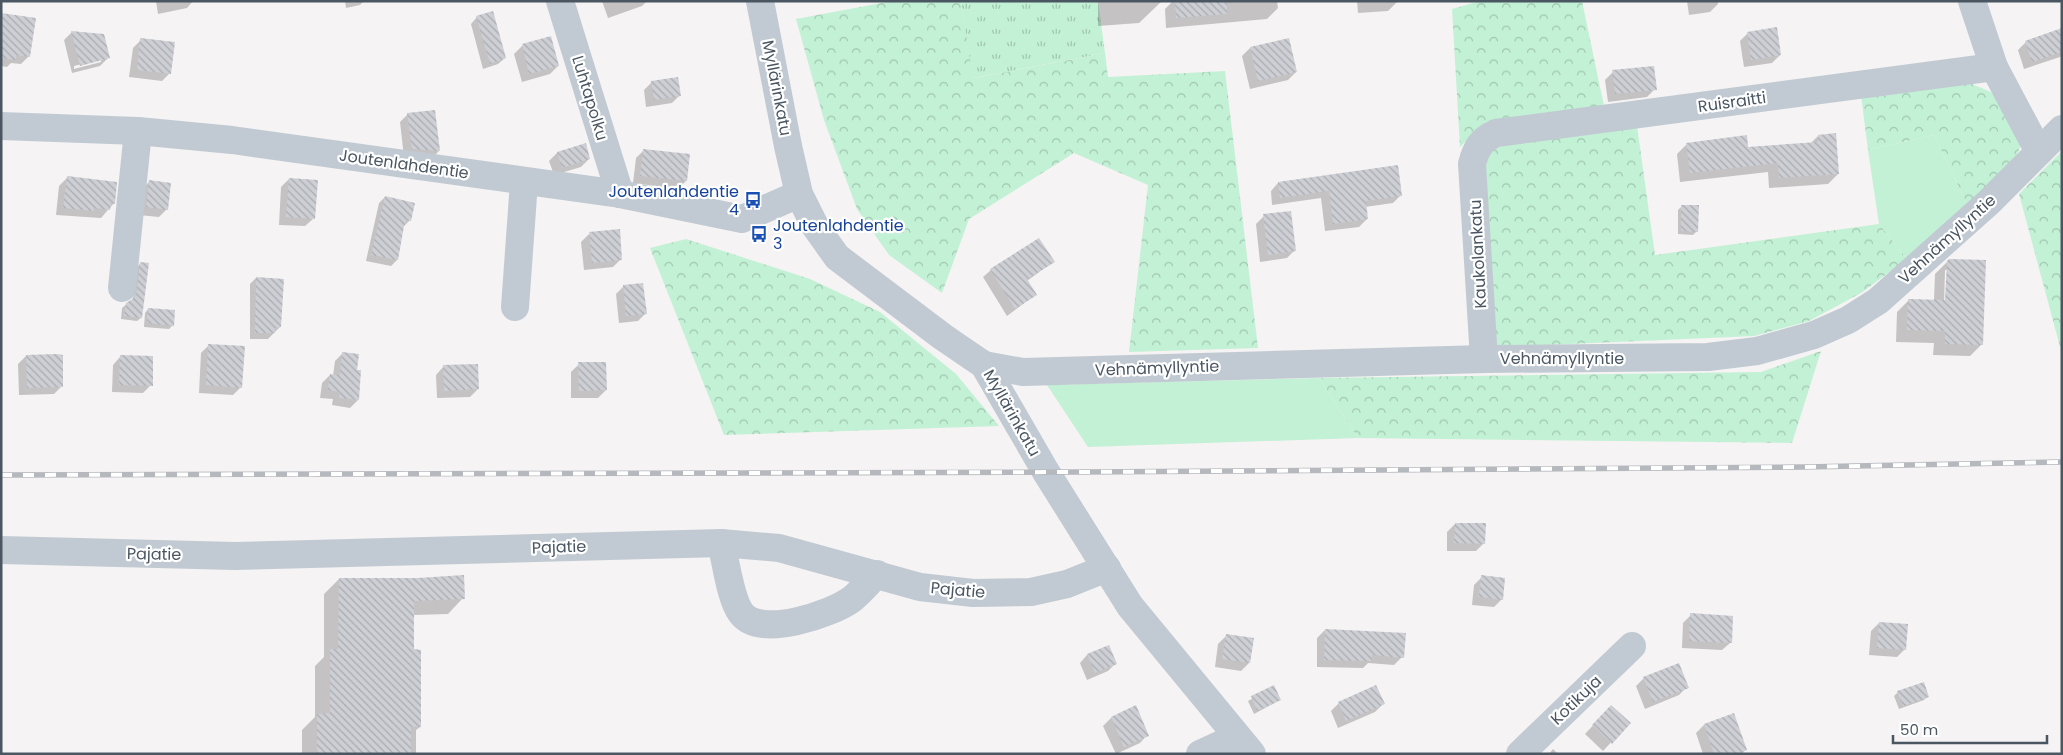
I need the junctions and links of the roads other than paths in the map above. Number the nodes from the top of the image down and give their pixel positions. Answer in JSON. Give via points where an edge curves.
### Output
{"nodes":[{"id":1,"x":560,"y":1,"type":"edge"},
{"id":2,"x":760,"y":1,"type":"edge"},
{"id":3,"x":1972,"y":1,"type":"edge"},
{"id":4,"x":1994,"y":67,"type":"junction"},
{"id":5,"x":1,"y":126,"type":"edge"},
{"id":6,"x":2062,"y":129,"type":"edge"},
{"id":7,"x":138,"y":132,"type":"junction"},
{"id":8,"x":1476,"y":149,"type":"joint"},
{"id":9,"x":2039,"y":152,"type":"junction"},
{"id":10,"x":524,"y":182,"type":"junction"},
{"id":11,"x":620,"y":194,"type":"junction"},
{"id":12,"x":799,"y":194,"type":"junction"},
{"id":13,"x":122,"y":288,"type":"dead end"},
{"id":14,"x":515,"y":307,"type":"dead end"},
{"id":15,"x":1484,"y":359,"type":"junction"},
{"id":16,"x":984,"y":365,"type":"junction"},
{"id":17,"x":721,"y":543,"type":"junction"},
{"id":18,"x":1,"y":550,"type":"edge"},
{"id":19,"x":1106,"y":568,"type":"junction"},
{"id":20,"x":877,"y":574,"type":"junction"},
{"id":21,"x":1632,"y":646,"type":"dead end"},
{"id":22,"x":1244,"y":746,"type":"edge"},
{"id":23,"x":1200,"y":754,"type":"edge"},
{"id":24,"x":1520,"y":754,"type":"edge"}],
"edges":[{"from":1,"to":11,"type":"street","name":"Luhtapolku"},
{"from":2,"to":12,"type":"street","name":"Myllärinkatu"},
{"from":3,"to":4,"type":"street"},
{"from":4,"to":8,"type":"street","name":"Ruisraitti","via":[[1496,132],[1485,138]]},
{"from":4,"to":9,"type":"street"},
{"from":5,"to":7,"type":"street","name":"Joutenlahdentie"},
{"from":6,"to":9,"type":"street","name":"Vehnämyllyntie"},
{"from":7,"to":10,"type":"street","name":"Joutenlahdentie","via":[[232,140]]},
{"from":7,"to":13,"type":"street"},
{"from":8,"to":15,"type":"street","name":"Kaukolankatu","via":[[1472,164]]},
{"from":9,"to":15,"type":"street","name":"Vehnämyllyntie","via":[[1989,202],[1878,301],[1848,320],[1814,335],[1757,351],[1708,357]]},
{"from":10,"to":11,"type":"street","name":"Joutenlahdentie"},
{"from":10,"to":14,"type":"street"},
{"from":11,"to":12,"type":"street","name":"Joutenlahdentie","via":[[742,219]]},
{"from":12,"to":16,"type":"street","name":"Myllärinkatu","via":[[837,257],[943,338]]},
{"from":15,"to":16,"type":"street","name":"Vehnämyllyntie","via":[[1023,372]]},
{"from":16,"to":19,"type":"street","name":"Myllärinkatu"},
{"from":17,"to":18,"type":"street","name":"Pajatie","via":[[235,556]]},
{"from":17,"to":20,"type":"street","name":"Pajatie","via":[[779,548]]},
{"from":17,"to":20,"type":"street","via":[[741,614],[754,624],[773,625],[812,617],[852,600]]},
{"from":19,"to":20,"type":"street","name":"Pajatie","via":[[1067,584],[1022,592],[974,593],[929,588]]},
{"from":19,"to":22,"type":"street","name":"Myllärinkatu","via":[[1130,606]]},
{"from":21,"to":24,"type":"street","name":"Kotikuja"},
{"from":22,"to":23,"type":"street"}]}
